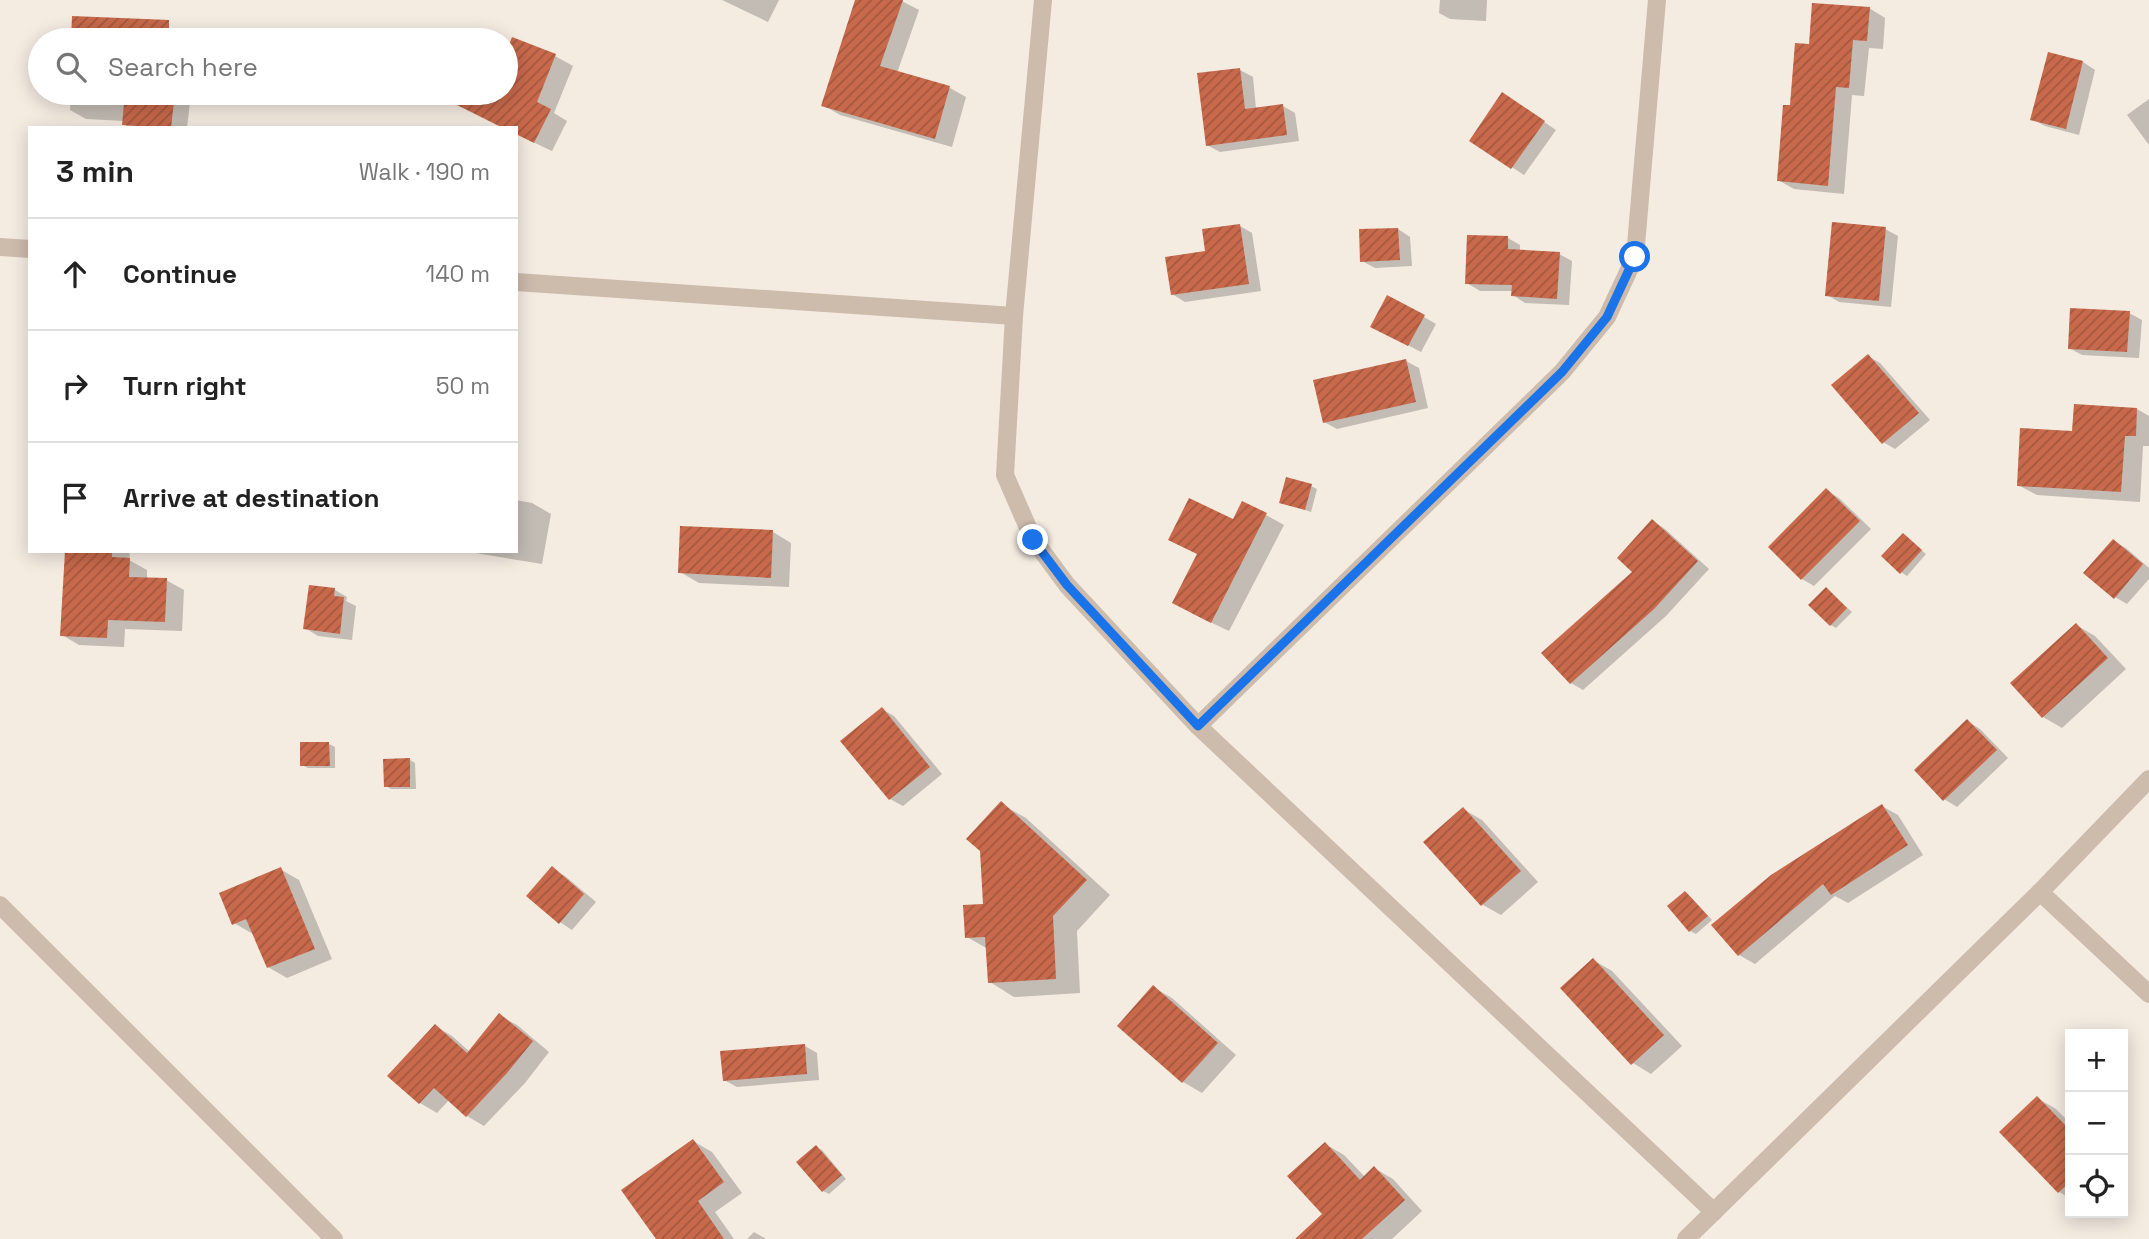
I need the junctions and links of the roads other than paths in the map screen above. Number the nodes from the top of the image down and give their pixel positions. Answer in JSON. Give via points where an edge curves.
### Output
{"nodes":[{"id":1,"x":1043,"y":0,"type":"edge"},
{"id":2,"x":1657,"y":0,"type":"edge"},
{"id":3,"x":0,"y":247,"type":"edge"},
{"id":4,"x":28,"y":248,"type":"edge"},
{"id":5,"x":518,"y":282,"type":"edge"},
{"id":6,"x":1014,"y":316,"type":"junction"},
{"id":7,"x":1198,"y":726,"type":"junction"},
{"id":8,"x":2149,"y":779,"type":"edge"},
{"id":9,"x":2040,"y":892,"type":"junction"},
{"id":10,"x":0,"y":905,"type":"edge"},
{"id":11,"x":2149,"y":994,"type":"edge"},
{"id":12,"x":1714,"y":1212,"type":"junction"},
{"id":13,"x":334,"y":1239,"type":"edge"},
{"id":14,"x":1686,"y":1239,"type":"edge"}],
"edges":[{"from":1,"to":6,"type":"street"},
{"from":2,"to":7,"type":"street","via":[[1635,257],[1607,317],[1562,372]]},
{"from":3,"to":4,"type":"street"},
{"from":5,"to":6,"type":"street"},
{"from":6,"to":7,"type":"street","via":[[1005,475],[1033,540],[1067,585]]},
{"from":7,"to":12,"type":"street"},
{"from":8,"to":9,"type":"street"},
{"from":9,"to":11,"type":"street"},
{"from":9,"to":12,"type":"street"},
{"from":10,"to":13,"type":"street"},
{"from":12,"to":14,"type":"street"}]}
